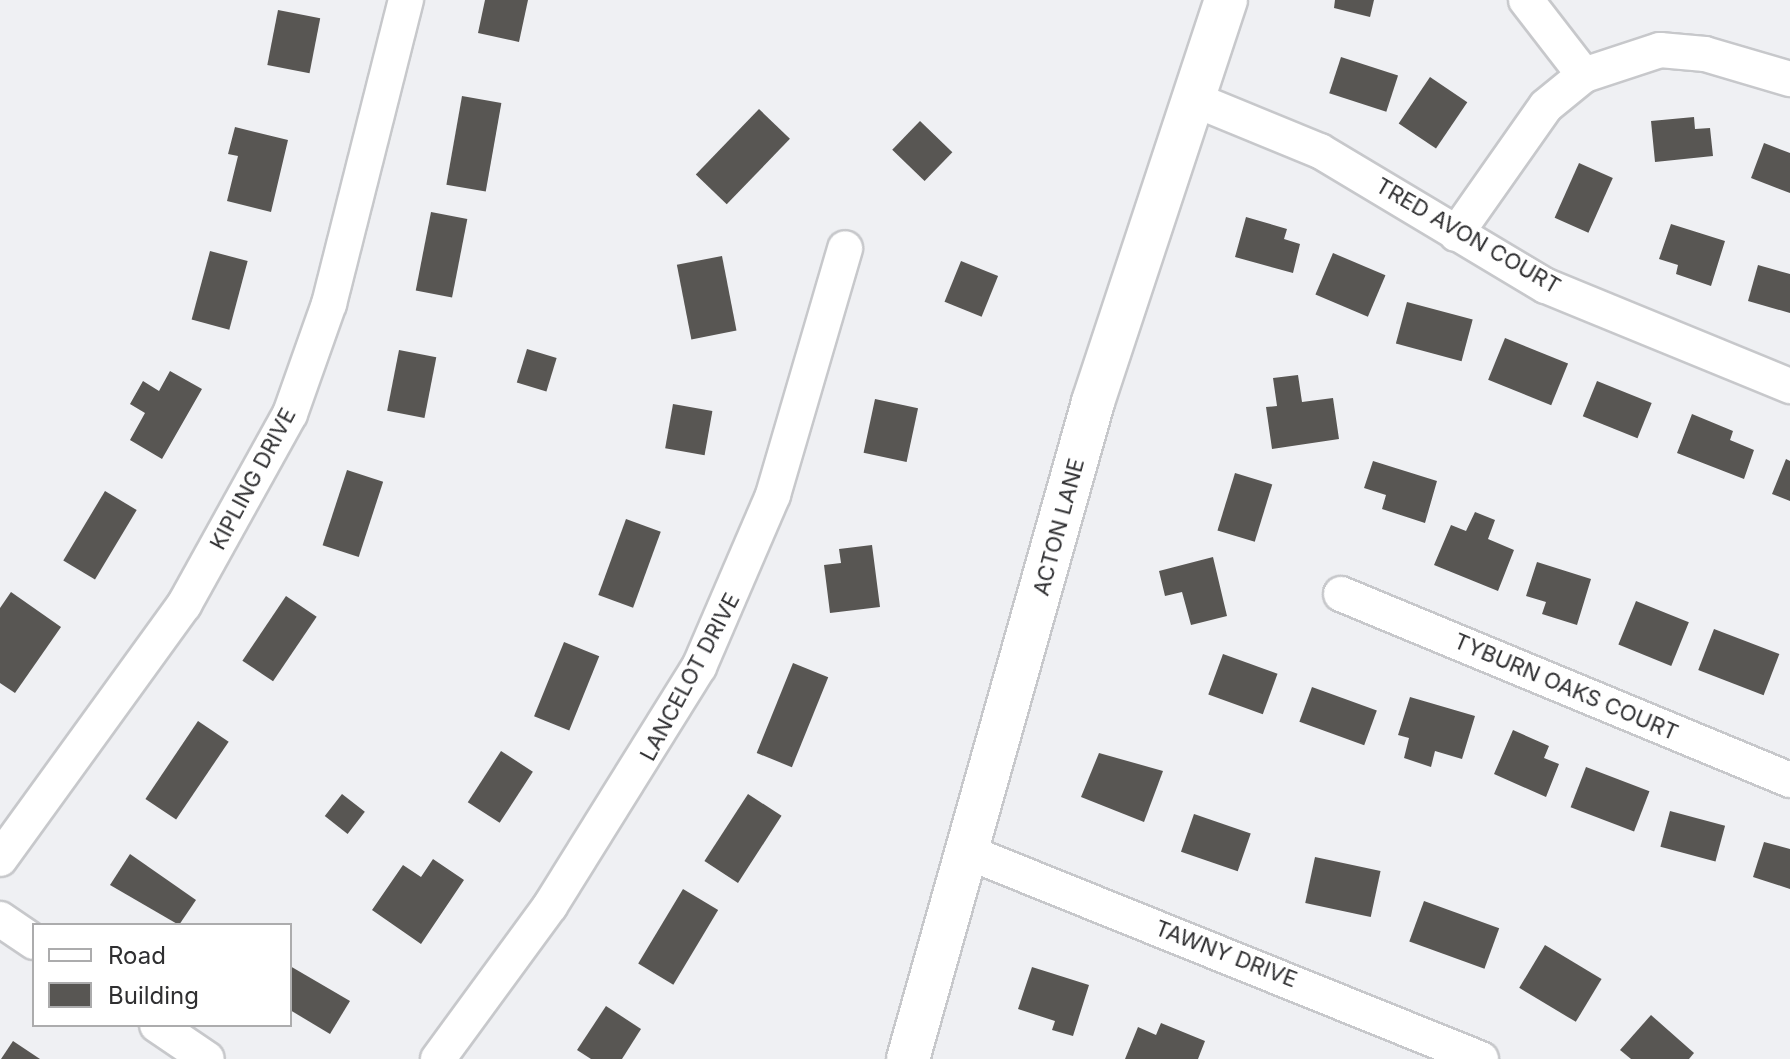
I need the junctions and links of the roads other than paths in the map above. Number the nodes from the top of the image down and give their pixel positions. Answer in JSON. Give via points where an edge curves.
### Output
{"nodes":[{"id":1,"x":406,"y":0,"type":"edge"},
{"id":2,"x":1226,"y":0,"type":"edge"},
{"id":3,"x":1526,"y":0,"type":"edge"},
{"id":4,"x":1584,"y":75,"type":"junction"},
{"id":5,"x":1790,"y":79,"type":"edge"},
{"id":6,"x":1193,"y":99,"type":"junction"},
{"id":7,"x":1456,"y":234,"type":"junction"},
{"id":8,"x":845,"y":248,"type":"dead end"},
{"id":9,"x":1790,"y":386,"type":"edge"},
{"id":10,"x":1341,"y":594,"type":"dead end"},
{"id":11,"x":1790,"y":780,"type":"edge"},
{"id":12,"x":970,"y":853,"type":"junction"},
{"id":13,"x":0,"y":859,"type":"edge"},
{"id":14,"x":0,"y":919,"type":"edge"},
{"id":15,"x":32,"y":941,"type":"edge"},
{"id":16,"x":160,"y":1027,"type":"edge"},
{"id":17,"x":207,"y":1059,"type":"edge"},
{"id":18,"x":438,"y":1059,"type":"edge"},
{"id":19,"x":908,"y":1059,"type":"edge"},
{"id":20,"x":1481,"y":1059,"type":"edge"}],
"edges":[{"from":1,"to":13,"type":"street","name":"KIPLING DRIVE","via":[[329,304],[290,414],[184,605]]},
{"from":2,"to":6,"type":"street","name":"ACTON LANE"},
{"from":3,"to":4,"type":"street"},
{"from":4,"to":5,"type":"street","via":[[1660,50],[1705,54]]},
{"from":4,"to":7,"type":"street","via":[[1546,106]]},
{"from":6,"to":7,"type":"street","name":"TRED AVON COURT","via":[[1320,151]]},
{"from":6,"to":12,"type":"street","name":"ACTON LANE","via":[[1093,402]]},
{"from":7,"to":9,"type":"street","name":"TRED AVON COURT","via":[[1546,286]]},
{"from":8,"to":18,"type":"street","name":"LANCELOT DRIVE","via":[[773,495],[699,667],[550,906]]},
{"from":10,"to":11,"type":"street","name":"TYBURN OAKS COURT"},
{"from":12,"to":19,"type":"street","name":"ACTON LANE"},
{"from":12,"to":20,"type":"street","name":"TAWNY DRIVE"},
{"from":14,"to":15,"type":"street"},
{"from":16,"to":17,"type":"street"}]}
